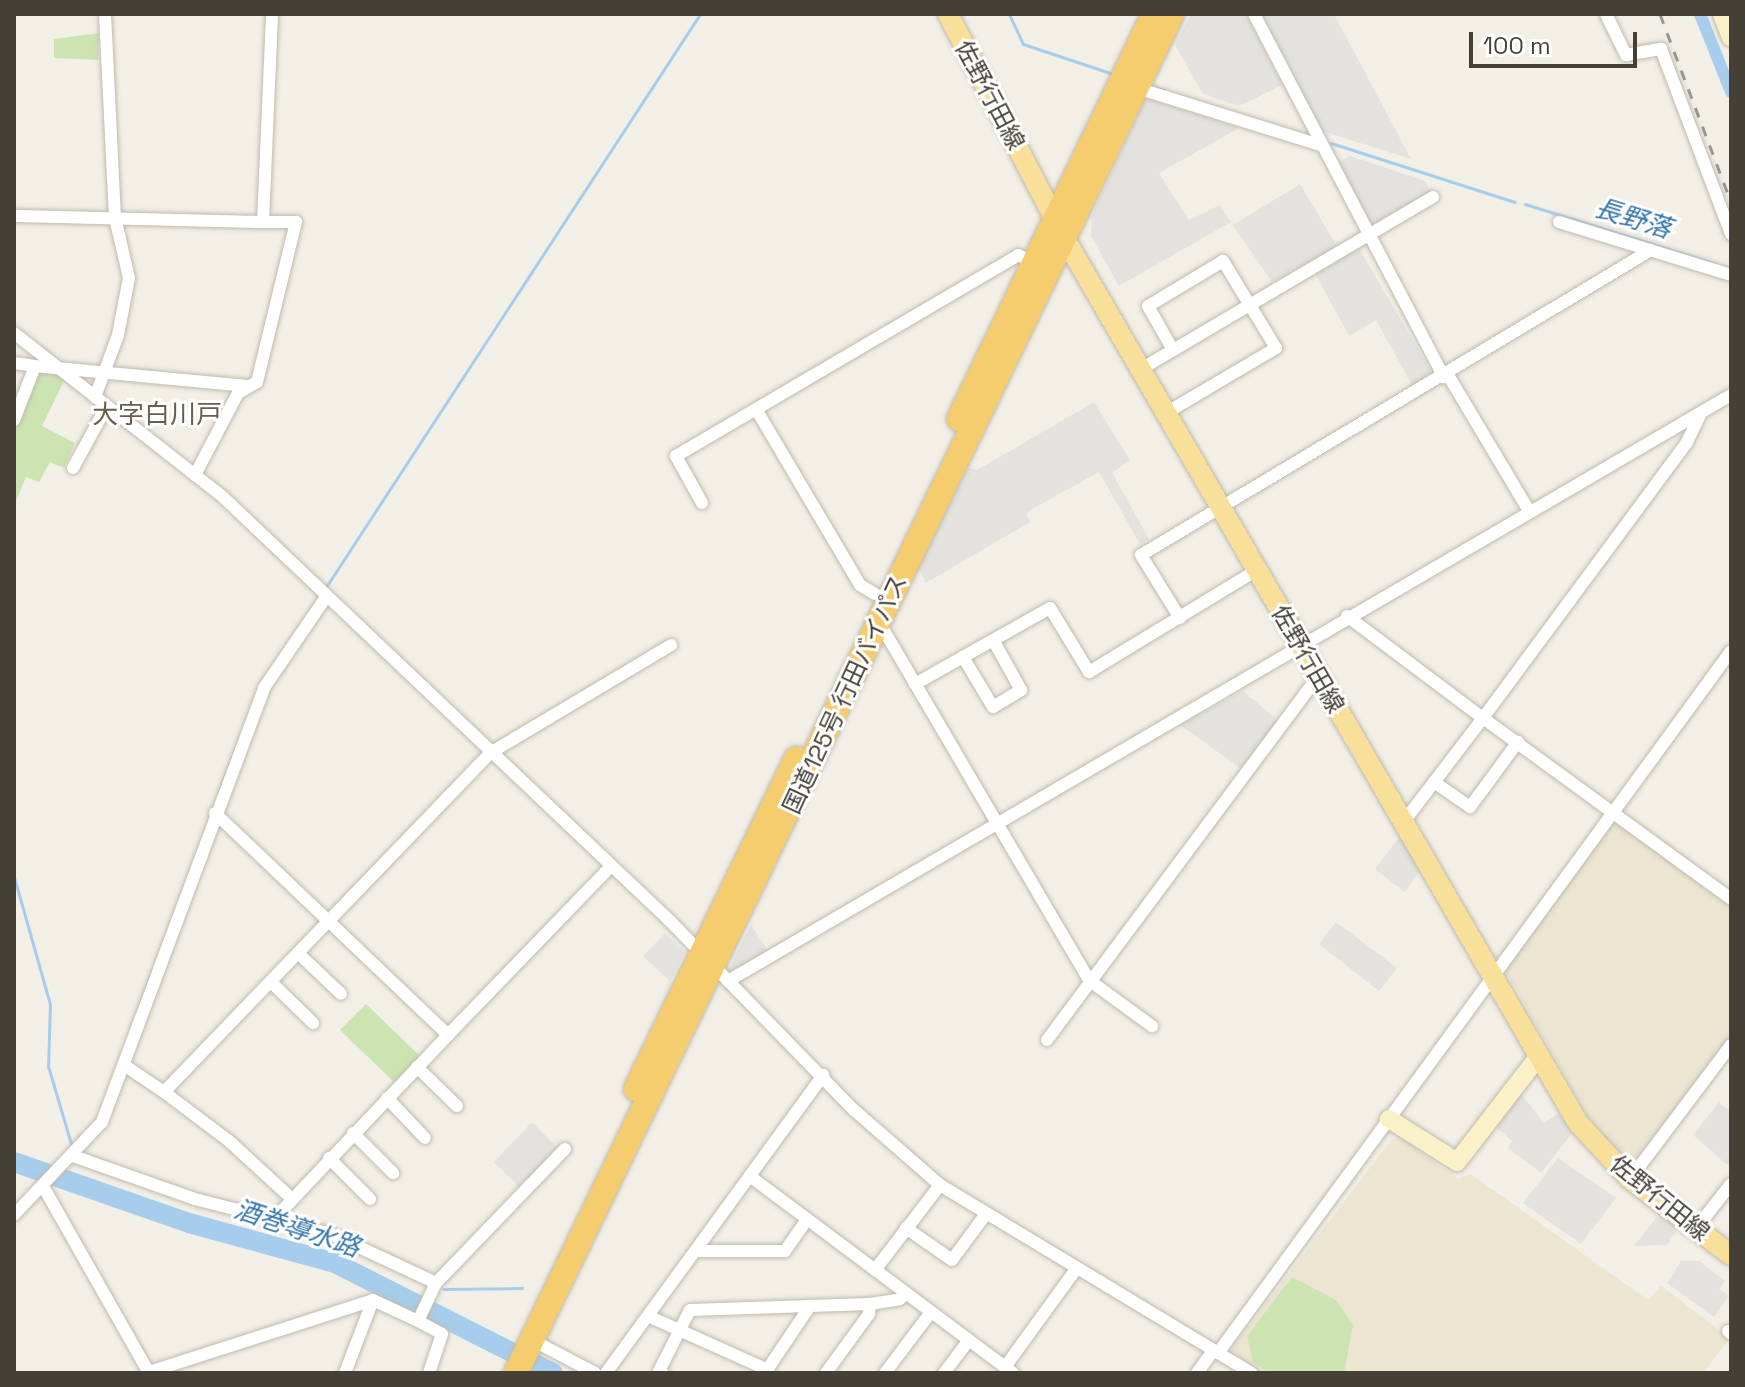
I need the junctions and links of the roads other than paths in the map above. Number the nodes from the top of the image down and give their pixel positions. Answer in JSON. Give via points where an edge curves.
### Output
{"nodes":[{"id":1,"x":105,"y":14,"type":"edge"},
{"id":2,"x":272,"y":14,"type":"edge"},
{"id":3,"x":948,"y":14,"type":"edge"},
{"id":4,"x":1154,"y":14,"type":"edge"},
{"id":5,"x":1172,"y":14,"type":"edge"},
{"id":6,"x":1254,"y":14,"type":"edge"},
{"id":7,"x":1606,"y":14,"type":"edge"},
{"id":8,"x":1722,"y":14,"type":"edge"},
{"id":9,"x":1731,"y":37,"type":"edge"},
{"id":10,"x":1137,"y":88,"type":"junction"},
{"id":11,"x":1320,"y":145,"type":"junction"},
{"id":12,"x":1433,"y":197,"type":"dead end"},
{"id":13,"x":14,"y":216,"type":"edge"},
{"id":14,"x":115,"y":218,"type":"junction"},
{"id":15,"x":263,"y":222,"type":"junction"},
{"id":16,"x":1559,"y":222,"type":"dead end"},
{"id":17,"x":1060,"y":229,"type":"junction"},
{"id":18,"x":1731,"y":234,"type":"edge"},
{"id":19,"x":1368,"y":237,"type":"junction"},
{"id":20,"x":1651,"y":250,"type":"junction"},
{"id":21,"x":1033,"y":262,"type":"junction"},
{"id":22,"x":1731,"y":275,"type":"edge"},
{"id":23,"x":1251,"y":306,"type":"junction"},
{"id":24,"x":14,"y":333,"type":"edge"},
{"id":25,"x":1173,"y":350,"type":"junction"},
{"id":26,"x":14,"y":363,"type":"edge"},
{"id":27,"x":35,"y":366,"type":"junction"},
{"id":28,"x":56,"y":366,"type":"junction"},
{"id":29,"x":105,"y":369,"type":"junction"},
{"id":30,"x":1141,"y":369,"type":"junction"},
{"id":31,"x":1446,"y":376,"type":"junction"},
{"id":32,"x":248,"y":386,"type":"junction"},
{"id":33,"x":1731,"y":395,"type":"edge"},
{"id":34,"x":95,"y":397,"type":"junction"},
{"id":35,"x":107,"y":406,"type":"junction"},
{"id":36,"x":756,"y":409,"type":"junction"},
{"id":37,"x":1166,"y":413,"type":"junction"},
{"id":38,"x":1701,"y":413,"type":"junction"},
{"id":39,"x":14,"y":420,"type":"edge"},
{"id":40,"x":73,"y":468,"type":"dead end"},
{"id":41,"x":195,"y":475,"type":"junction"},
{"id":42,"x":702,"y":503,"type":"dead end"},
{"id":43,"x":1220,"y":504,"type":"junction"},
{"id":44,"x":1529,"y":511,"type":"junction"},
{"id":45,"x":1257,"y":570,"type":"junction"},
{"id":46,"x":322,"y":591,"type":"junction"},
{"id":47,"x":875,"y":594,"type":"junction"},
{"id":48,"x":1347,"y":616,"type":"junction"},
{"id":49,"x":1180,"y":618,"type":"junction"},
{"id":50,"x":879,"y":621,"type":"junction"},
{"id":51,"x":993,"y":640,"type":"junction"},
{"id":52,"x":671,"y":645,"type":"dead end"},
{"id":53,"x":1301,"y":646,"type":"junction"},
{"id":54,"x":1731,"y":651,"type":"edge"},
{"id":55,"x":963,"y":657,"type":"junction"},
{"id":56,"x":1318,"y":677,"type":"junction"},
{"id":57,"x":915,"y":684,"type":"junction"},
{"id":58,"x":1483,"y":718,"type":"junction"},
{"id":59,"x":1518,"y":742,"type":"junction"},
{"id":60,"x":490,"y":753,"type":"junction"},
{"id":61,"x":1434,"y":782,"type":"junction"},
{"id":62,"x":1613,"y":810,"type":"junction"},
{"id":63,"x":215,"y":813,"type":"junction"},
{"id":64,"x":997,"y":823,"type":"junction"},
{"id":65,"x":1402,"y":824,"type":"junction"},
{"id":66,"x":610,"y":867,"type":"junction"},
{"id":67,"x":1731,"y":899,"type":"edge"},
{"id":68,"x":328,"y":920,"type":"junction"},
{"id":69,"x":298,"y":953,"type":"junction"},
{"id":70,"x":714,"y":967,"type":"junction"},
{"id":71,"x":1492,"y":977,"type":"junction"},
{"id":72,"x":1090,"y":981,"type":"junction"},
{"id":73,"x":271,"y":982,"type":"junction"},
{"id":74,"x":341,"y":994,"type":"dead end"},
{"id":75,"x":313,"y":1023,"type":"dead end"},
{"id":76,"x":1152,"y":1026,"type":"dead end"},
{"id":77,"x":448,"y":1035,"type":"junction"},
{"id":78,"x":1047,"y":1040,"type":"dead end"},
{"id":79,"x":1731,"y":1045,"type":"edge"},
{"id":80,"x":1539,"y":1056,"type":"junction"},
{"id":81,"x":124,"y":1065,"type":"junction"},
{"id":82,"x":417,"y":1067,"type":"junction"},
{"id":83,"x":823,"y":1075,"type":"junction"},
{"id":84,"x":164,"y":1092,"type":"junction"},
{"id":85,"x":387,"y":1098,"type":"junction"},
{"id":86,"x":457,"y":1106,"type":"dead end"},
{"id":87,"x":1389,"y":1119,"type":"junction"},
{"id":88,"x":353,"y":1133,"type":"junction"},
{"id":89,"x":425,"y":1138,"type":"dead end"},
{"id":90,"x":565,"y":1149,"type":"dead end"},
{"id":91,"x":73,"y":1156,"type":"junction"},
{"id":92,"x":329,"y":1158,"type":"junction"},
{"id":93,"x":393,"y":1173,"type":"dead end"},
{"id":94,"x":751,"y":1177,"type":"junction"},
{"id":95,"x":1630,"y":1179,"type":"junction"},
{"id":96,"x":1731,"y":1184,"type":"edge"},
{"id":97,"x":940,"y":1185,"type":"junction"},
{"id":98,"x":46,"y":1186,"type":"junction"},
{"id":99,"x":290,"y":1197,"type":"junction"},
{"id":100,"x":370,"y":1199,"type":"dead end"},
{"id":101,"x":986,"y":1214,"type":"junction"},
{"id":102,"x":14,"y":1215,"type":"edge"},
{"id":103,"x":275,"y":1218,"type":"junction"},
{"id":104,"x":807,"y":1219,"type":"junction"},
{"id":105,"x":906,"y":1228,"type":"junction"},
{"id":106,"x":1695,"y":1230,"type":"junction"},
{"id":107,"x":697,"y":1251,"type":"junction"},
{"id":108,"x":1731,"y":1255,"type":"edge"},
{"id":109,"x":1077,"y":1268,"type":"junction"},
{"id":110,"x":875,"y":1270,"type":"junction"},
{"id":111,"x":436,"y":1283,"type":"junction"},
{"id":112,"x":906,"y":1293,"type":"junction"},
{"id":113,"x":373,"y":1300,"type":"junction"},
{"id":114,"x":870,"y":1304,"type":"junction"},
{"id":115,"x":810,"y":1306,"type":"junction"},
{"id":116,"x":931,"y":1312,"type":"junction"},
{"id":117,"x":648,"y":1316,"type":"junction"},
{"id":118,"x":419,"y":1318,"type":"junction"},
{"id":119,"x":678,"y":1330,"type":"junction"},
{"id":120,"x":969,"y":1340,"type":"junction"},
{"id":121,"x":526,"y":1341,"type":"junction"},
{"id":122,"x":1216,"y":1352,"type":"junction"},
{"id":123,"x":510,"y":1369,"type":"edge"},
{"id":124,"x":766,"y":1371,"type":"edge"},
{"id":125,"x":1008,"y":1371,"type":"edge"},
{"id":126,"x":148,"y":1373,"type":"edge"},
{"id":127,"x":345,"y":1373,"type":"edge"},
{"id":128,"x":429,"y":1373,"type":"edge"},
{"id":129,"x":595,"y":1373,"type":"edge"},
{"id":130,"x":606,"y":1373,"type":"edge"},
{"id":131,"x":663,"y":1373,"type":"edge"},
{"id":132,"x":826,"y":1373,"type":"edge"},
{"id":133,"x":885,"y":1373,"type":"edge"},
{"id":134,"x":944,"y":1373,"type":"edge"},
{"id":135,"x":1197,"y":1373,"type":"edge"},
{"id":136,"x":1252,"y":1373,"type":"edge"}],
"edges":[{"from":1,"to":14,"type":"street"},
{"from":2,"to":15,"type":"street"},
{"from":3,"to":17,"type":"main road","name":"佐野行田線"},
{"from":4,"to":17,"type":"highway","name":"国道125号 行田バイパス"},
{"from":5,"to":10,"type":"highway","name":"国道125号 行田バイパス"},
{"from":6,"to":11,"type":"street"},
{"from":7,"to":18,"type":"street","via":[[1626,55],[1661,49]]},
{"from":8,"to":9,"type":"street"},
{"from":10,"to":11,"type":"street"},
{"from":10,"to":17,"type":"highway","name":"国道125号 行田バイパス"},
{"from":11,"to":19,"type":"street"},
{"from":12,"to":19,"type":"street"},
{"from":13,"to":14,"type":"street"},
{"from":14,"to":15,"type":"street"},
{"from":14,"to":29,"type":"street","via":[[129,278]]},
{"from":15,"to":32,"type":"street","via":[[296,222],[257,382]]},
{"from":16,"to":20,"type":"street"},
{"from":17,"to":21,"type":"highway","name":"国道125号 行田バイパス"},
{"from":17,"to":30,"type":"main road","name":"佐野行田線"},
{"from":17,"to":50,"type":"highway","name":"国道125号 行田バイパス"},
{"from":19,"to":23,"type":"street"},
{"from":19,"to":31,"type":"street"},
{"from":20,"to":22,"type":"street"},
{"from":20,"to":31,"type":"street"},
{"from":21,"to":36,"type":"street","via":[[1018,255]]},
{"from":21,"to":47,"type":"highway","name":"国道125号 行田バイパス"},
{"from":23,"to":25,"type":"street"},
{"from":23,"to":25,"type":"street","via":[[1223,261],[1148,306]]},
{"from":23,"to":37,"type":"street","via":[[1276,348]]},
{"from":24,"to":28,"type":"street"},
{"from":25,"to":30,"type":"street"},
{"from":26,"to":27,"type":"street"},
{"from":27,"to":28,"type":"street"},
{"from":27,"to":39,"type":"street"},
{"from":28,"to":29,"type":"street"},
{"from":28,"to":34,"type":"street"},
{"from":29,"to":32,"type":"street","via":[[182,383]]},
{"from":29,"to":34,"type":"street"},
{"from":30,"to":37,"type":"main road","name":"佐野行田線"},
{"from":31,"to":43,"type":"street"},
{"from":31,"to":44,"type":"street"},
{"from":32,"to":41,"type":"street","via":[[238,393]]},
{"from":33,"to":38,"type":"street"},
{"from":34,"to":35,"type":"street"},
{"from":35,"to":40,"type":"street"},
{"from":35,"to":41,"type":"street"},
{"from":36,"to":42,"type":"street","via":[[676,456]]},
{"from":36,"to":47,"type":"street","via":[[860,585]]},
{"from":37,"to":43,"type":"main road","name":"佐野行田線"},
{"from":38,"to":44,"type":"street"},
{"from":38,"to":58,"type":"street","via":[[1686,444]]},
{"from":41,"to":46,"type":"street"},
{"from":43,"to":45,"type":"main road","name":"佐野行田線"},
{"from":43,"to":49,"type":"street","via":[[1141,555]]},
{"from":44,"to":48,"type":"street"},
{"from":45,"to":49,"type":"street"},
{"from":45,"to":53,"type":"main road","name":"佐野行田線"},
{"from":46,"to":60,"type":"street"},
{"from":46,"to":63,"type":"street","via":[[264,688]]},
{"from":47,"to":70,"type":"highway","name":"国道125号 行田バイパス"},
{"from":48,"to":53,"type":"street"},
{"from":48,"to":58,"type":"street"},
{"from":49,"to":51,"type":"street","via":[[1089,672],[1050,608]]},
{"from":50,"to":57,"type":"street"},
{"from":50,"to":70,"type":"highway","name":"国道125号 行田バイパス"},
{"from":51,"to":55,"type":"street"},
{"from":51,"to":55,"type":"street","via":[[1021,690],[993,707]]},
{"from":52,"to":60,"type":"street"},
{"from":53,"to":56,"type":"main road","name":"佐野行田線"},
{"from":53,"to":64,"type":"street"},
{"from":54,"to":62,"type":"street"},
{"from":55,"to":57,"type":"street"},
{"from":56,"to":65,"type":"main road","name":"佐野行田線"},
{"from":56,"to":72,"type":"street"},
{"from":57,"to":64,"type":"street"},
{"from":58,"to":59,"type":"street"},
{"from":58,"to":61,"type":"street"},
{"from":59,"to":61,"type":"street","via":[[1470,807]]},
{"from":59,"to":62,"type":"street"},
{"from":60,"to":66,"type":"street"},
{"from":60,"to":68,"type":"street"},
{"from":61,"to":65,"type":"street"},
{"from":62,"to":67,"type":"street"},
{"from":62,"to":71,"type":"street"},
{"from":63,"to":68,"type":"street"},
{"from":63,"to":81,"type":"street"},
{"from":64,"to":70,"type":"street"},
{"from":64,"to":72,"type":"street"},
{"from":65,"to":71,"type":"main road","name":"佐野行田線"},
{"from":66,"to":70,"type":"street"},
{"from":66,"to":77,"type":"street"},
{"from":68,"to":69,"type":"street"},
{"from":68,"to":77,"type":"street"},
{"from":69,"to":73,"type":"street"},
{"from":69,"to":74,"type":"street"},
{"from":70,"to":83,"type":"street"},
{"from":70,"to":121,"type":"highway","name":"国道125号 行田バイパス"},
{"from":71,"to":80,"type":"main road","name":"佐野行田線"},
{"from":71,"to":87,"type":"street"},
{"from":72,"to":76,"type":"street"},
{"from":72,"to":78,"type":"street"},
{"from":73,"to":75,"type":"street"},
{"from":73,"to":84,"type":"street"},
{"from":77,"to":82,"type":"street"},
{"from":79,"to":95,"type":"street"},
{"from":80,"to":87,"type":"street","via":[[1457,1162]]},
{"from":80,"to":95,"type":"main road","name":"佐野行田線","via":[[1578,1123]]},
{"from":81,"to":84,"type":"street"},
{"from":81,"to":91,"type":"street","via":[[102,1122]]},
{"from":82,"to":85,"type":"street"},
{"from":82,"to":86,"type":"street"},
{"from":83,"to":94,"type":"street"},
{"from":83,"to":97,"type":"street"},
{"from":84,"to":99,"type":"street"},
{"from":85,"to":88,"type":"street"},
{"from":85,"to":89,"type":"street"},
{"from":87,"to":122,"type":"street"},
{"from":88,"to":92,"type":"street"},
{"from":88,"to":93,"type":"street"},
{"from":90,"to":111,"type":"street"},
{"from":91,"to":98,"type":"street"},
{"from":91,"to":103,"type":"street","via":[[195,1199]]},
{"from":92,"to":99,"type":"street"},
{"from":92,"to":100,"type":"street"},
{"from":94,"to":104,"type":"street"},
{"from":94,"to":107,"type":"street"},
{"from":95,"to":106,"type":"main road","name":"佐野行田線"},
{"from":96,"to":106,"type":"street"},
{"from":97,"to":101,"type":"street"},
{"from":97,"to":105,"type":"street"},
{"from":98,"to":102,"type":"street"},
{"from":98,"to":126,"type":"street"},
{"from":99,"to":103,"type":"street"},
{"from":101,"to":105,"type":"street","via":[[952,1260]]},
{"from":101,"to":109,"type":"street"},
{"from":103,"to":111,"type":"street","via":[[331,1234]]},
{"from":104,"to":107,"type":"street","via":[[785,1251]]},
{"from":104,"to":110,"type":"street"},
{"from":105,"to":110,"type":"street"},
{"from":106,"to":108,"type":"main road","name":"佐野行田線"},
{"from":107,"to":117,"type":"street"},
{"from":109,"to":122,"type":"street"},
{"from":109,"to":125,"type":"street"},
{"from":110,"to":112,"type":"street"},
{"from":111,"to":118,"type":"street"},
{"from":112,"to":114,"type":"street"},
{"from":112,"to":116,"type":"street"},
{"from":113,"to":118,"type":"street"},
{"from":113,"to":126,"type":"street"},
{"from":113,"to":127,"type":"street"},
{"from":114,"to":115,"type":"street"},
{"from":114,"to":132,"type":"street","via":[[869,1314]]},
{"from":115,"to":119,"type":"street","via":[[690,1310]]},
{"from":115,"to":124,"type":"street"},
{"from":116,"to":120,"type":"street"},
{"from":116,"to":133,"type":"street"},
{"from":117,"to":119,"type":"street"},
{"from":117,"to":130,"type":"street"},
{"from":118,"to":128,"type":"street","via":[[442,1334]]},
{"from":119,"to":124,"type":"street"},
{"from":119,"to":131,"type":"street","via":[[659,1371]]},
{"from":120,"to":125,"type":"street"},
{"from":120,"to":134,"type":"street"},
{"from":121,"to":123,"type":"highway","name":"国道125号 行田バイパス"},
{"from":121,"to":129,"type":"street"},
{"from":122,"to":135,"type":"street"},
{"from":122,"to":136,"type":"street"}]}
